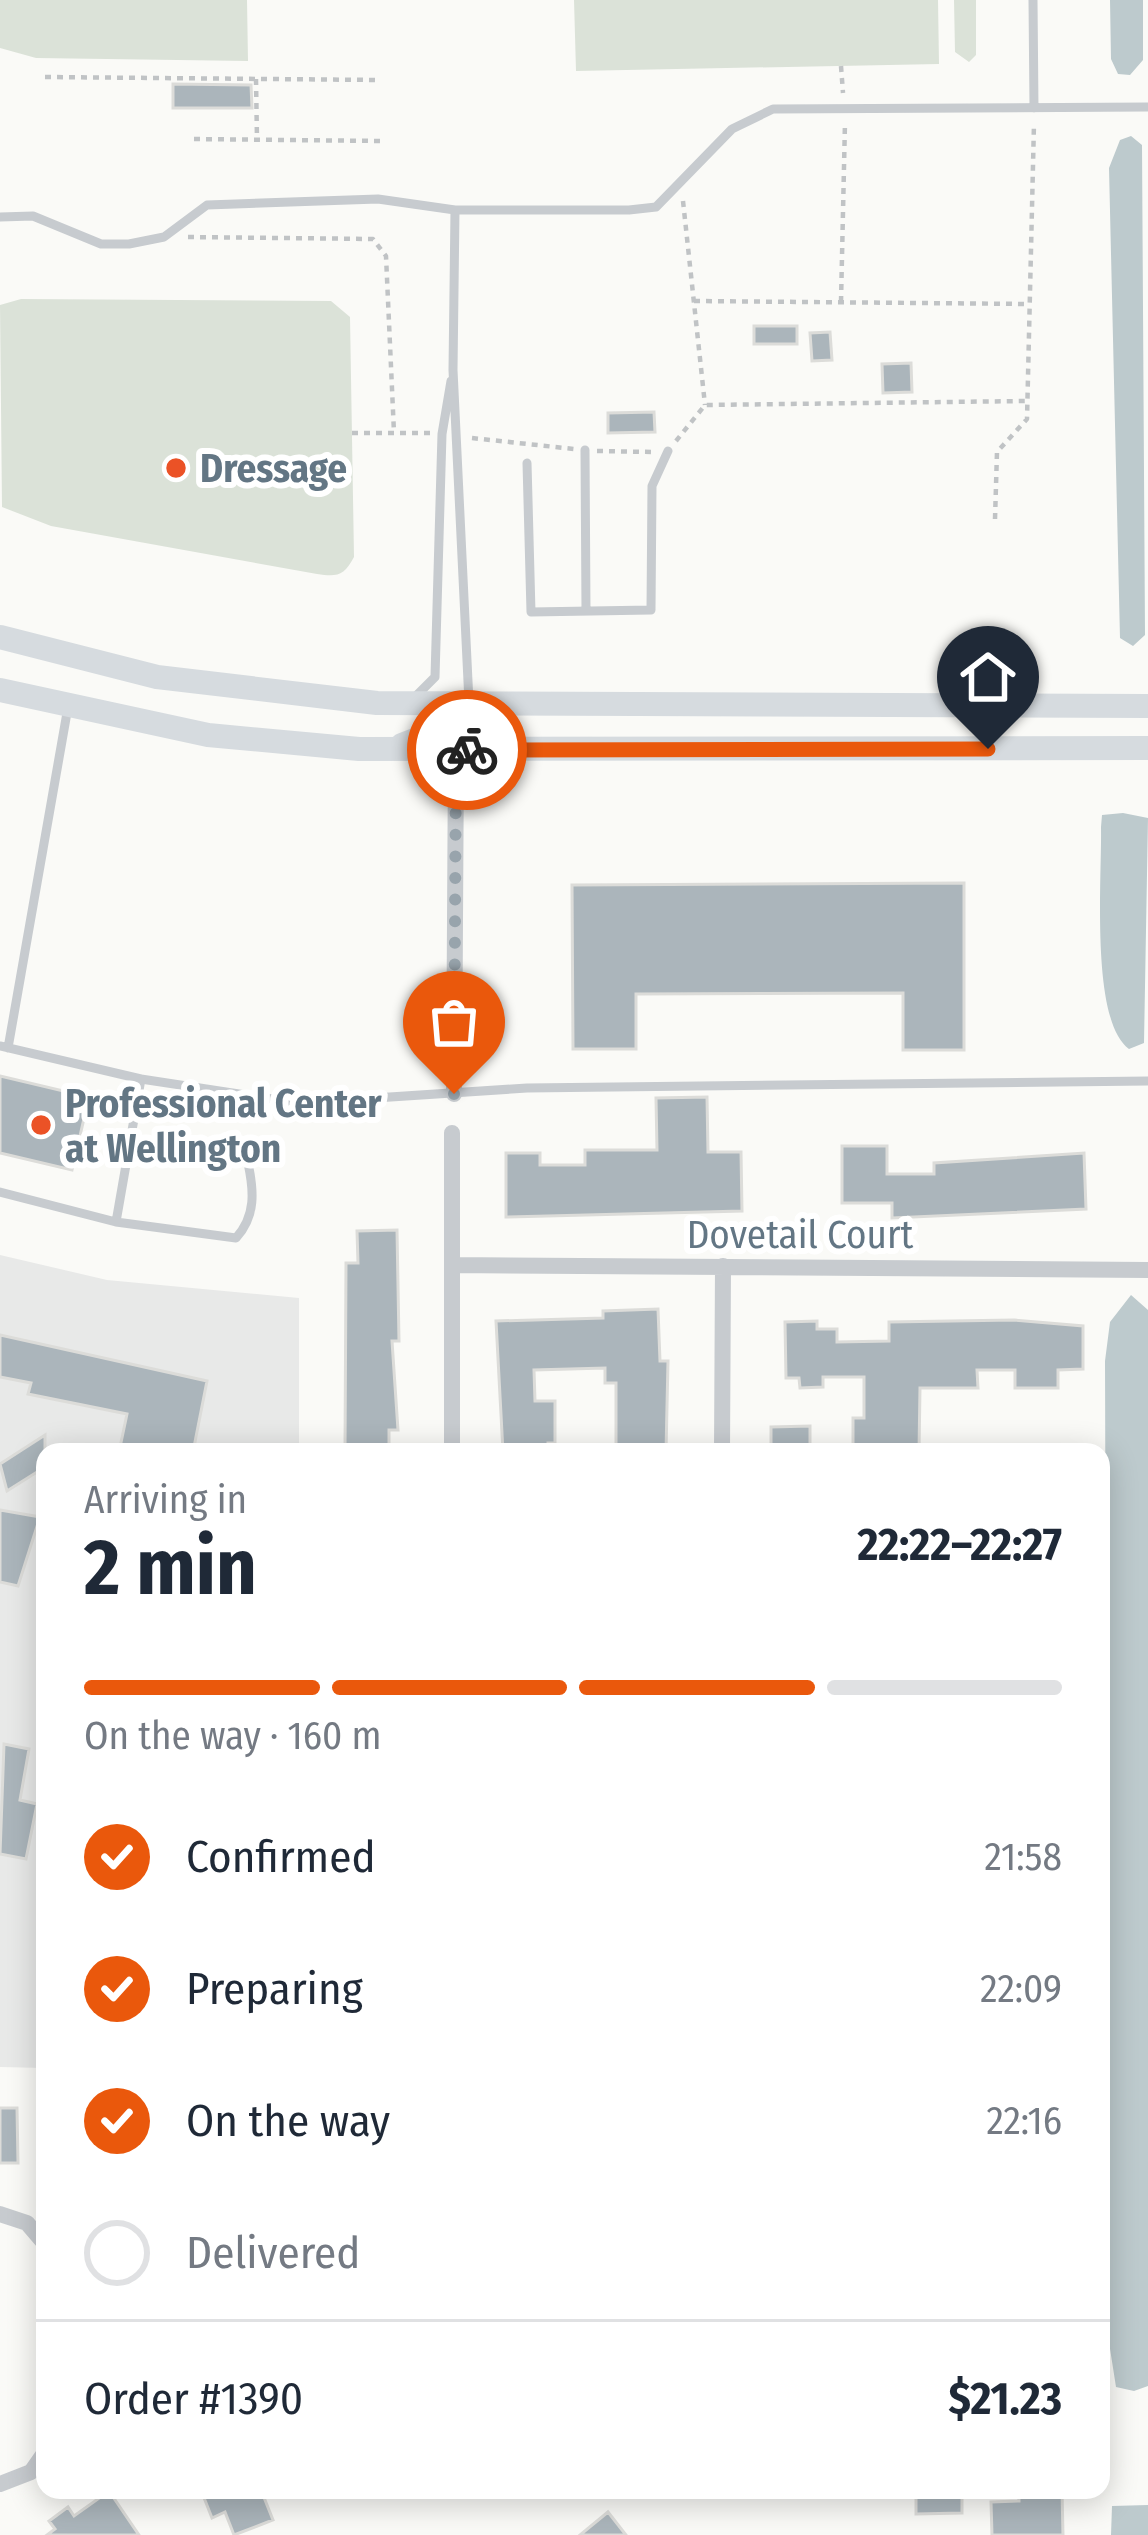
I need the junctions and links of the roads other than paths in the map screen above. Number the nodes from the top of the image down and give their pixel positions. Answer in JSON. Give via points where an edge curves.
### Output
{"nodes":[{"id":1,"x":1033,"y":0,"type":"edge"},
{"id":2,"x":1148,"y":107,"type":"edge"},
{"id":3,"x":1034,"y":108,"type":"junction"},
{"id":4,"x":455,"y":210,"type":"junction"},
{"id":5,"x":0,"y":217,"type":"edge"},
{"id":6,"x":453,"y":370,"type":"junction"},
{"id":7,"x":585,"y":450,"type":"road end"},
{"id":8,"x":668,"y":451,"type":"road end"},
{"id":9,"x":527,"y":463,"type":"dead end"},
{"id":10,"x":586,"y":611,"type":"junction"},
{"id":11,"x":0,"y":637,"type":"edge"},
{"id":12,"x":0,"y":689,"type":"edge"},
{"id":13,"x":409,"y":704,"type":"junction"},
{"id":14,"x":469,"y":704,"type":"junction"},
{"id":15,"x":521,"y":704,"type":"junction"},
{"id":16,"x":1148,"y":706,"type":"edge"},
{"id":17,"x":68,"y":707,"type":"junction"},
{"id":18,"x":1148,"y":748,"type":"edge"},
{"id":19,"x":389,"y":750,"type":"junction"},
{"id":20,"x":456,"y":750,"type":"junction"},
{"id":21,"x":4,"y":1047,"type":"edge"},
{"id":22,"x":141,"y":1079,"type":"junction"},
{"id":23,"x":1148,"y":1081,"type":"edge"},
{"id":24,"x":454,"y":1094,"type":"junction"},
{"id":25,"x":452,"y":1133,"type":"dead end"},
{"id":26,"x":129,"y":1149,"type":"junction"},
{"id":27,"x":0,"y":1192,"type":"edge"},
{"id":28,"x":116,"y":1222,"type":"junction"},
{"id":29,"x":452,"y":1265,"type":"junction"},
{"id":30,"x":723,"y":1266,"type":"junction"},
{"id":31,"x":1148,"y":1270,"type":"edge"},
{"id":32,"x":452,"y":1443,"type":"edge"},
{"id":33,"x":722,"y":1443,"type":"edge"},
{"id":34,"x":0,"y":2214,"type":"edge"},
{"id":35,"x":36,"y":2234,"type":"edge"},
{"id":36,"x":36,"y":2465,"type":"edge"},
{"id":37,"x":0,"y":2484,"type":"edge"}],
"edges":[{"from":1,"to":3,"type":"lane"},
{"from":2,"to":3,"type":"lane"},
{"from":3,"to":4,"type":"lane","via":[[773,109],[732,129],[656,207]]},
{"from":4,"to":5,"type":"lane","via":[[378,200],[207,205],[164,237],[100,244],[33,216]]},
{"from":4,"to":6,"type":"lane"},
{"from":6,"to":13,"type":"lane","via":[[442,434],[435,677]]},
{"from":6,"to":14,"type":"lane"},
{"from":7,"to":10,"type":"lane"},
{"from":8,"to":10,"type":"lane","via":[[652,486],[651,610]]},
{"from":9,"to":10,"type":"lane","via":[[531,612]]},
{"from":11,"to":13,"type":"street","via":[[230,689]]},
{"from":12,"to":17,"type":"street"},
{"from":13,"to":14,"type":"street"},
{"from":14,"to":15,"type":"street"},
{"from":14,"to":19,"type":"street","via":[[443,729]]},
{"from":15,"to":16,"type":"street"},
{"from":15,"to":20,"type":"street","via":[[478,723]]},
{"from":17,"to":19,"type":"street","via":[[208,735]]},
{"from":17,"to":21,"type":"lane"},
{"from":18,"to":20,"type":"street"},
{"from":19,"to":20,"type":"street"},
{"from":20,"to":24,"type":"street"},
{"from":21,"to":22,"type":"lane"},
{"from":22,"to":24,"type":"lane","via":[[299,1102]]},
{"from":22,"to":26,"type":"lane"},
{"from":23,"to":24,"type":"lane"},
{"from":25,"to":29,"type":"street"},
{"from":26,"to":28,"type":"lane"},
{"from":26,"to":28,"type":"lane","via":[[248,1163],[248,1224],[236,1238]]},
{"from":27,"to":28,"type":"lane"},
{"from":29,"to":30,"type":"street","name":"Dovetail Court"},
{"from":29,"to":32,"type":"street"},
{"from":30,"to":31,"type":"street","name":"Dovetail Court"},
{"from":30,"to":33,"type":"street"},
{"from":34,"to":35,"type":"street"},
{"from":36,"to":37,"type":"street"}]}
